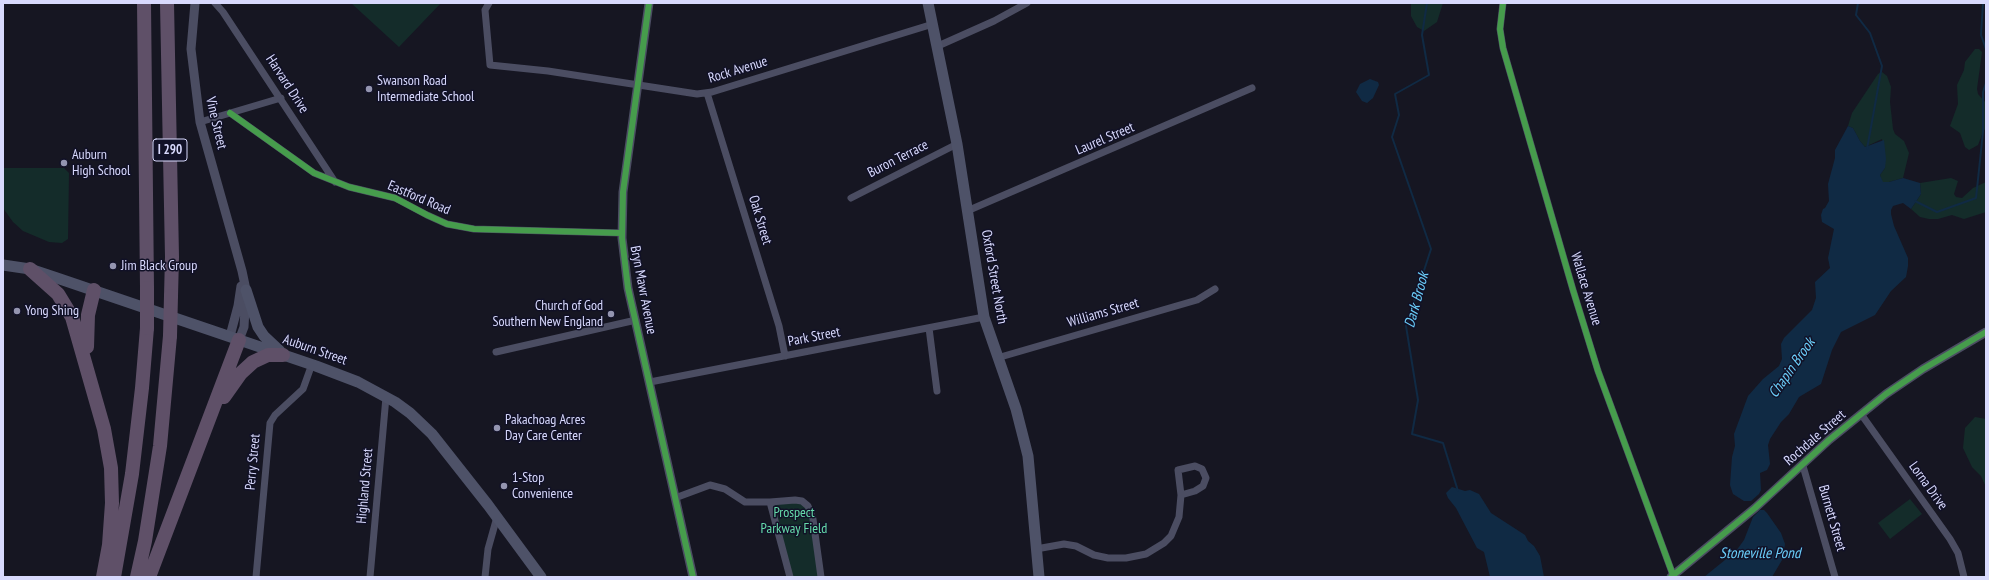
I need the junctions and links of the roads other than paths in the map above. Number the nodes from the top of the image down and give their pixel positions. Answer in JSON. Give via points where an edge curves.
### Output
{"nodes":[{"id":1,"x":144,"y":3,"type":"edge"},
{"id":2,"x":167,"y":3,"type":"edge"},
{"id":3,"x":195,"y":3,"type":"edge"},
{"id":4,"x":215,"y":3,"type":"edge"},
{"id":5,"x":489,"y":3,"type":"edge"},
{"id":6,"x":650,"y":3,"type":"edge"},
{"id":7,"x":928,"y":3,"type":"edge"},
{"id":8,"x":1027,"y":3,"type":"edge"},
{"id":9,"x":1503,"y":3,"type":"edge"},
{"id":10,"x":933,"y":24,"type":"junction"},
{"id":11,"x":938,"y":46,"type":"junction"},
{"id":12,"x":638,"y":84,"type":"junction"},
{"id":13,"x":1252,"y":88,"type":"dead end"},
{"id":14,"x":707,"y":93,"type":"junction"},
{"id":15,"x":280,"y":98,"type":"junction"},
{"id":16,"x":230,"y":113,"type":"junction"},
{"id":17,"x":200,"y":122,"type":"junction"},
{"id":18,"x":957,"y":144,"type":"junction"},
{"id":19,"x":335,"y":182,"type":"junction"},
{"id":20,"x":851,"y":198,"type":"dead end"},
{"id":21,"x":967,"y":211,"type":"junction"},
{"id":22,"x":621,"y":233,"type":"junction"},
{"id":23,"x":235,"y":245,"type":"junction"},
{"id":24,"x":3,"y":265,"type":"edge"},
{"id":25,"x":30,"y":269,"type":"junction"},
{"id":26,"x":1215,"y":289,"type":"dead end"},
{"id":27,"x":94,"y":290,"type":"junction"},
{"id":28,"x":246,"y":290,"type":"junction"},
{"id":29,"x":984,"y":317,"type":"junction"},
{"id":30,"x":636,"y":320,"type":"junction"},
{"id":31,"x":929,"y":328,"type":"junction"},
{"id":32,"x":1986,"y":332,"type":"edge"},
{"id":33,"x":234,"y":338,"type":"junction"},
{"id":34,"x":496,"y":352,"type":"dead end"},
{"id":35,"x":283,"y":355,"type":"junction"},
{"id":36,"x":785,"y":356,"type":"junction"},
{"id":37,"x":997,"y":358,"type":"junction"},
{"id":38,"x":312,"y":364,"type":"junction"},
{"id":39,"x":90,"y":376,"type":"junction"},
{"id":40,"x":650,"y":382,"type":"junction"},
{"id":41,"x":937,"y":391,"type":"dead end"},
{"id":42,"x":386,"y":397,"type":"junction"},
{"id":43,"x":1861,"y":414,"type":"junction"},
{"id":44,"x":206,"y":426,"type":"junction"},
{"id":45,"x":1803,"y":466,"type":"junction"},
{"id":46,"x":1181,"y":494,"type":"junction"},
{"id":47,"x":675,"y":498,"type":"junction"},
{"id":48,"x":770,"y":502,"type":"junction"},
{"id":49,"x":497,"y":517,"type":"junction"},
{"id":50,"x":1036,"y":549,"type":"junction"},
{"id":51,"x":1672,"y":576,"type":"edge"},
{"id":52,"x":103,"y":577,"type":"edge"},
{"id":53,"x":114,"y":577,"type":"edge"},
{"id":54,"x":137,"y":577,"type":"edge"},
{"id":55,"x":149,"y":577,"type":"edge"},
{"id":56,"x":256,"y":577,"type":"edge"},
{"id":57,"x":370,"y":577,"type":"edge"},
{"id":58,"x":485,"y":577,"type":"edge"},
{"id":59,"x":541,"y":577,"type":"edge"},
{"id":60,"x":693,"y":577,"type":"edge"},
{"id":61,"x":790,"y":577,"type":"edge"},
{"id":62,"x":821,"y":577,"type":"edge"},
{"id":63,"x":1039,"y":577,"type":"edge"},
{"id":64,"x":1835,"y":577,"type":"edge"},
{"id":65,"x":1964,"y":577,"type":"edge"}],
"edges":[{"from":1,"to":53,"type":"highway","number":"I 290","bridge":true,"via":[[147,328],[132,474]]},
{"from":2,"to":54,"type":"highway","number":"I 290","bridge":true,"via":[[172,257],[170,336],[160,446]]},
{"from":3,"to":17,"type":"street","name":"Vine Street","via":[[192,61]]},
{"from":4,"to":15,"type":"street","name":"Harvard Drive","via":[[225,14]]},
{"from":5,"to":12,"type":"street","name":"Rock Avenue","via":[[485,10],[490,65]]},
{"from":6,"to":12,"type":"street","name":"Bryn Mawr Avenue"},
{"from":7,"to":10,"type":"main road","name":"Oxford Street North"},
{"from":8,"to":11,"type":"street"},
{"from":9,"to":51,"type":"street","name":"Wallace Avenue","via":[[1500,30],[1503,48],[1573,290],[1598,371]]},
{"from":10,"to":11,"type":"main road","name":"Oxford Street North"},
{"from":10,"to":14,"type":"street","name":"Rock Avenue"},
{"from":11,"to":18,"type":"main road","name":"Oxford Street North"},
{"from":12,"to":14,"type":"street","name":"Rock Avenue","via":[[688,93]]},
{"from":12,"to":22,"type":"street","name":"Bryn Mawr Avenue","via":[[623,192]]},
{"from":13,"to":21,"type":"street","name":"Laurel Street"},
{"from":14,"to":36,"type":"street","name":"Oak Street","via":[[779,326]]},
{"from":15,"to":16,"type":"street"},
{"from":15,"to":19,"type":"street","name":"Harvard Drive"},
{"from":16,"to":17,"type":"street"},
{"from":16,"to":19,"type":"street","name":"Eastford Road","via":[[303,167]]},
{"from":17,"to":23,"type":"street","name":"Vine Street"},
{"from":18,"to":20,"type":"street","name":"Buron Terrace"},
{"from":18,"to":21,"type":"main road","name":"Oxford Street North"},
{"from":19,"to":22,"type":"street","name":"Eastford Road","via":[[393,197],[434,218],[461,227],[482,230]]},
{"from":21,"to":29,"type":"main road","name":"Oxford Street North"},
{"from":22,"to":30,"type":"street","name":"Bryn Mawr Avenue","via":[[627,280]]},
{"from":23,"to":28,"type":"street","name":"Vine Street"},
{"from":23,"to":33,"type":"street","name":"Vine Street","via":[[241,290]]},
{"from":24,"to":25,"type":"main road","name":"Auburn Street"},
{"from":25,"to":27,"type":"main road","name":"Auburn Street"},
{"from":25,"to":39,"type":"highway","via":[[58,294],[68,308],[78,332]]},
{"from":26,"to":37,"type":"street","name":"Williams Street","via":[[1197,300]]},
{"from":27,"to":33,"type":"main road","name":"Auburn Street"},
{"from":27,"to":39,"type":"highway","via":[[87,326]]},
{"from":28,"to":33,"type":"street","name":"Vine Street","via":[[244,327]]},
{"from":28,"to":35,"type":"main road","via":[[261,332]]},
{"from":29,"to":31,"type":"street","name":"Park Street"},
{"from":29,"to":37,"type":"main road","name":"Oxford Street North"},
{"from":30,"to":34,"type":"street"},
{"from":30,"to":40,"type":"street","name":"Bryn Mawr Avenue"},
{"from":31,"to":36,"type":"street","name":"Park Street"},
{"from":31,"to":41,"type":"street"},
{"from":32,"to":43,"type":"street","name":"Rochdale Street","via":[[1912,376]]},
{"from":33,"to":35,"type":"main road","name":"Auburn Street"},
{"from":33,"to":44,"type":"highway"},
{"from":35,"to":38,"type":"main road","name":"Auburn Street"},
{"from":35,"to":44,"type":"highway","via":[[268,355],[261,358],[241,373]]},
{"from":36,"to":40,"type":"street","name":"Park Street"},
{"from":37,"to":50,"type":"main road","name":"Oxford Street North","via":[[1016,408],[1028,456]]},
{"from":38,"to":42,"type":"main road","name":"Auburn Street"},
{"from":38,"to":56,"type":"street","name":"Perry Street","via":[[303,389],[275,415],[270,425]]},
{"from":39,"to":52,"type":"highway","via":[[105,433],[111,480],[111,517]]},
{"from":40,"to":47,"type":"street","name":"Bryn Mawr Avenue"},
{"from":42,"to":49,"type":"main road","name":"Auburn Street","via":[[410,413],[432,434]]},
{"from":42,"to":57,"type":"street","name":"Highland Street"},
{"from":43,"to":45,"type":"street","name":"Rochdale Street","via":[[1820,448]]},
{"from":43,"to":65,"type":"street","name":"Lorna Drive","via":[[1948,534],[1958,553]]},
{"from":44,"to":55,"type":"highway"},
{"from":45,"to":51,"type":"street","name":"Rochdale Street"},
{"from":45,"to":64,"type":"street","name":"Burnett Street"},
{"from":46,"to":46,"type":"street","via":[[1203,486],[1206,478],[1202,469],[1195,466],[1178,470]]},
{"from":46,"to":50,"type":"street","via":[[1179,517],[1171,536],[1146,554],[1108,558],[1064,544]]},
{"from":47,"to":48,"type":"street","via":[[710,485],[725,489],[745,502]]},
{"from":47,"to":60,"type":"street","name":"Bryn Mawr Avenue"},
{"from":48,"to":61,"type":"street"},
{"from":48,"to":62,"type":"street","via":[[795,500],[802,501],[808,506],[813,519]]},
{"from":49,"to":58,"type":"street","via":[[488,549]]},
{"from":49,"to":59,"type":"main road","name":"Auburn Street"},
{"from":50,"to":63,"type":"main road","name":"Oxford Street North"}]}
